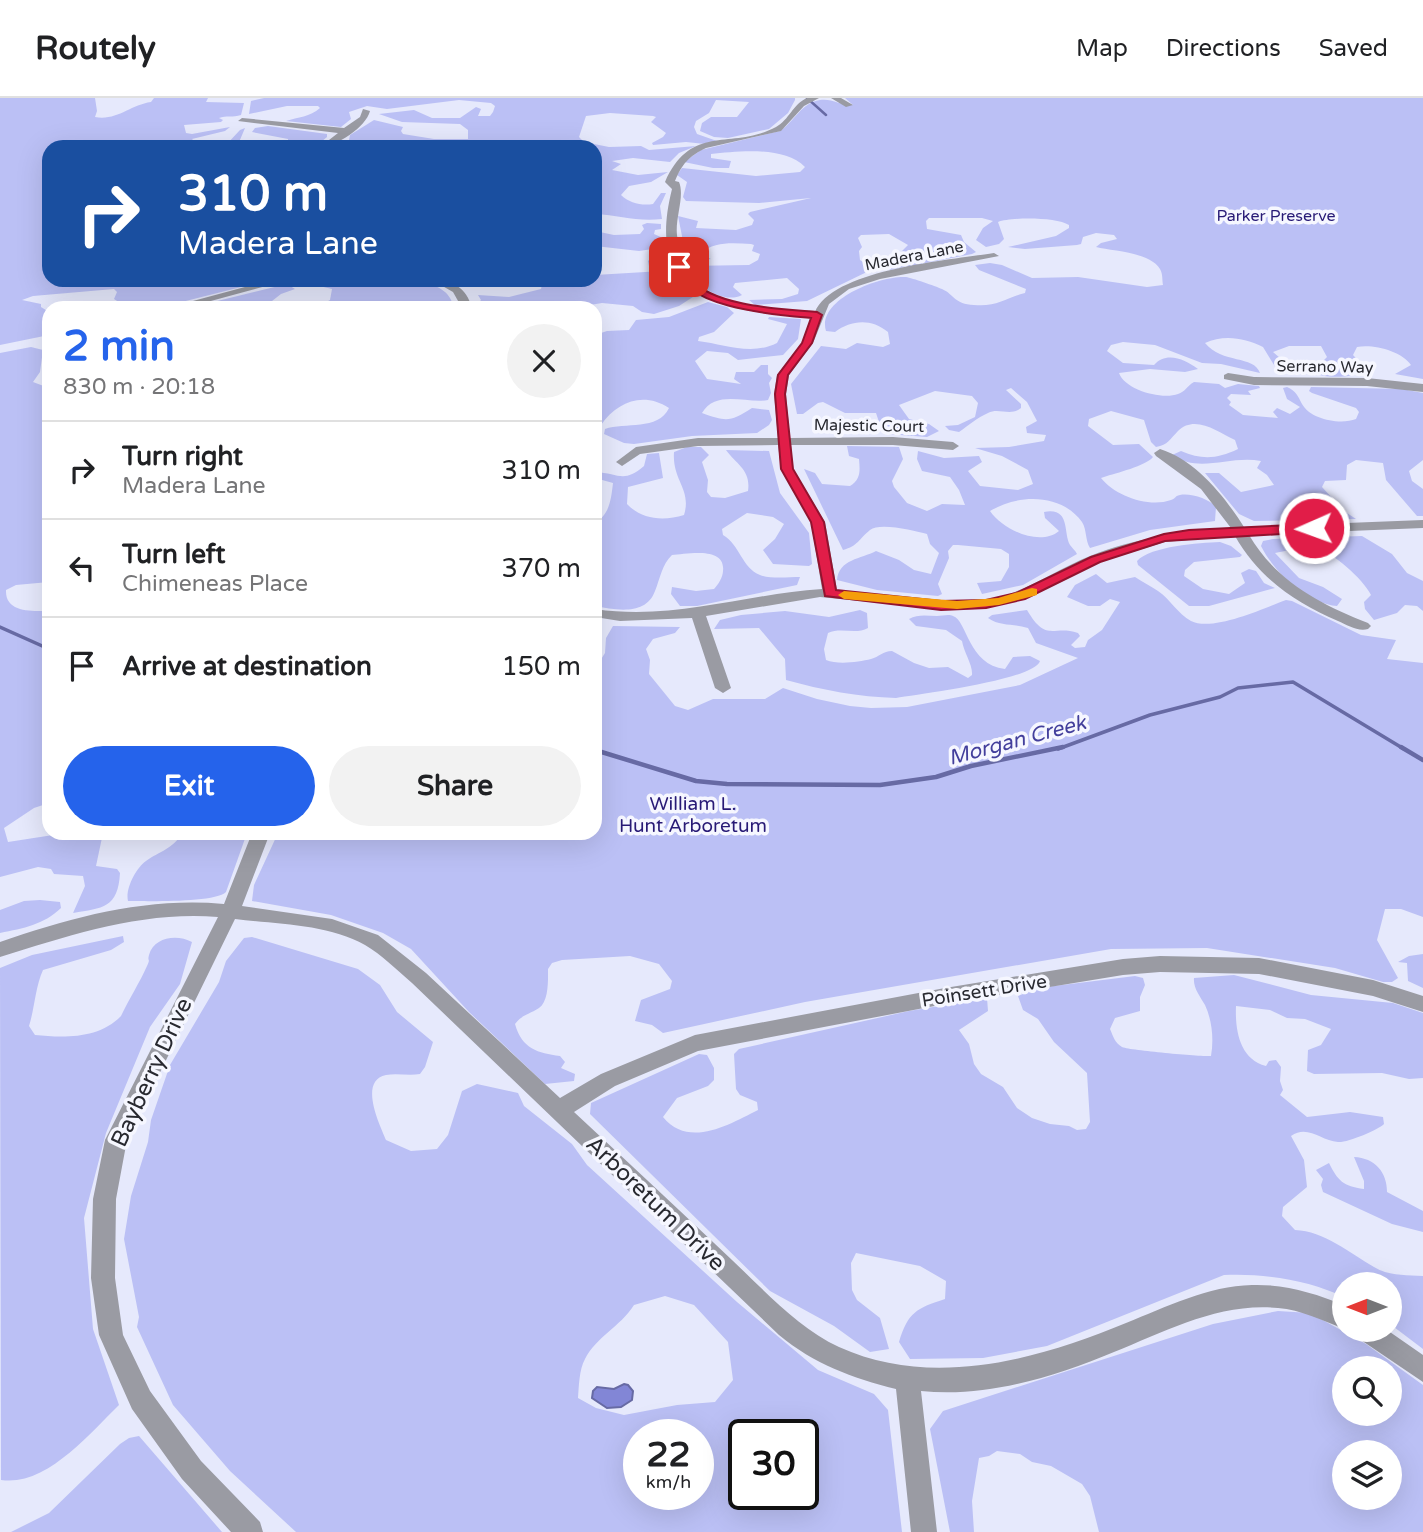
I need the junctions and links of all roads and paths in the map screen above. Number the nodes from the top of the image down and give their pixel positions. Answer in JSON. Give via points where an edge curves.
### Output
{"nodes":[{"id":1,"x":814,"y":98,"type":"edge"},
{"id":2,"x":835,"y":98,"type":"edge"},
{"id":3,"x":849,"y":105,"type":"dead end"},
{"id":4,"x":366,"y":111,"type":"dead end"},
{"id":5,"x":242,"y":121,"type":"dead end"},
{"id":6,"x":347,"y":131,"type":"junction"},
{"id":7,"x":334,"y":140,"type":"edge"},
{"id":8,"x":994,"y":256,"type":"dead end"},
{"id":9,"x":255,"y":287,"type":"edge"},
{"id":10,"x":450,"y":287,"type":"edge"},
{"id":11,"x":200,"y":301,"type":"edge"},
{"id":12,"x":464,"y":301,"type":"edge"},
{"id":13,"x":817,"y":315,"type":"junction"},
{"id":14,"x":1227,"y":377,"type":"dead end"},
{"id":15,"x":1423,"y":388,"type":"edge"},
{"id":16,"x":785,"y":441,"type":"junction"},
{"id":17,"x":953,"y":446,"type":"dead end"},
{"id":18,"x":1160,"y":453,"type":"dead end"},
{"id":19,"x":622,"y":462,"type":"dead end"},
{"id":20,"x":1423,"y":524,"type":"edge"},
{"id":21,"x":1240,"y":531,"type":"junction"},
{"id":22,"x":830,"y":593,"type":"junction"},
{"id":23,"x":698,"y":613,"type":"junction"},
{"id":24,"x":602,"y":615,"type":"edge"},
{"id":25,"x":1363,"y":626,"type":"dead end"},
{"id":26,"x":723,"y":688,"type":"dead end"},
{"id":27,"x":258,"y":840,"type":"edge"},
{"id":28,"x":228,"y":911,"type":"junction"},
{"id":29,"x":0,"y":950,"type":"edge"},
{"id":30,"x":1423,"y":1004,"type":"edge"},
{"id":31,"x":559,"y":1110,"type":"junction"},
{"id":32,"x":1332,"y":1312,"type":"edge"},
{"id":33,"x":1384,"y":1342,"type":"edge"},
{"id":34,"x":1423,"y":1370,"type":"edge"},
{"id":35,"x":907,"y":1379,"type":"junction"},
{"id":36,"x":250,"y":1532,"type":"edge"},
{"id":37,"x":924,"y":1532,"type":"edge"}],
"edges":[{"from":1,"to":13,"type":"street","via":[[798,105],[776,130],[698,149],[683,157],[670,182],[677,189],[670,222],[681,272],[701,291],[742,306]]},
{"from":2,"to":3,"type":"street"},
{"from":4,"to":6,"type":"street"},
{"from":5,"to":6,"type":"street"},
{"from":6,"to":7,"type":"street"},
{"from":8,"to":13,"type":"street","name":"Madera Lane","via":[[855,283],[830,296]]},
{"from":9,"to":11,"type":"street"},
{"from":10,"to":12,"type":"street"},
{"from":13,"to":16,"type":"street","name":"Madera Lane","via":[[807,343],[781,380]]},
{"from":14,"to":15,"type":"street","name":"Serrano Way"},
{"from":16,"to":17,"type":"street","name":"Majestic Court"},
{"from":16,"to":19,"type":"street","name":"Majestic Court","via":[[674,443],[636,451]]},
{"from":16,"to":22,"type":"street","name":"Madera Lane","via":[[791,478],[822,535]]},
{"from":18,"to":21,"type":"street","via":[[1203,481]]},
{"from":20,"to":21,"type":"street"},
{"from":21,"to":22,"type":"street","via":[[1141,543],[1095,559],[1020,597],[986,604],[941,606]]},
{"from":21,"to":25,"type":"street","via":[[1258,561],[1291,591]]},
{"from":22,"to":23,"type":"street"},
{"from":23,"to":24,"type":"street"},
{"from":23,"to":26,"type":"street"},
{"from":27,"to":28,"type":"street","name":"Bayberry Drive"},
{"from":28,"to":29,"type":"street","name":"Arboretum Drive","via":[[124,915],[86,922]]},
{"from":28,"to":31,"type":"street","name":"Arboretum Drive","via":[[310,922],[367,937],[419,978]]},
{"from":28,"to":36,"type":"street","name":"Bayberry Drive","via":[[115,1143],[103,1209],[102,1286],[115,1348],[150,1415],[187,1465]]},
{"from":30,"to":31,"type":"street","name":"Poinsett Drive","via":[[1373,988],[1259,966],[1123,967],[695,1043],[608,1080]]},
{"from":31,"to":35,"type":"street","name":"Arboretum Drive","via":[[800,1336],[856,1367]]},
{"from":32,"to":35,"type":"street","name":"Arboretum Drive","via":[[1298,1298],[1253,1294],[1212,1303],[1038,1366],[966,1378]]},
{"from":33,"to":34,"type":"street"},
{"from":35,"to":37,"type":"street"}]}
